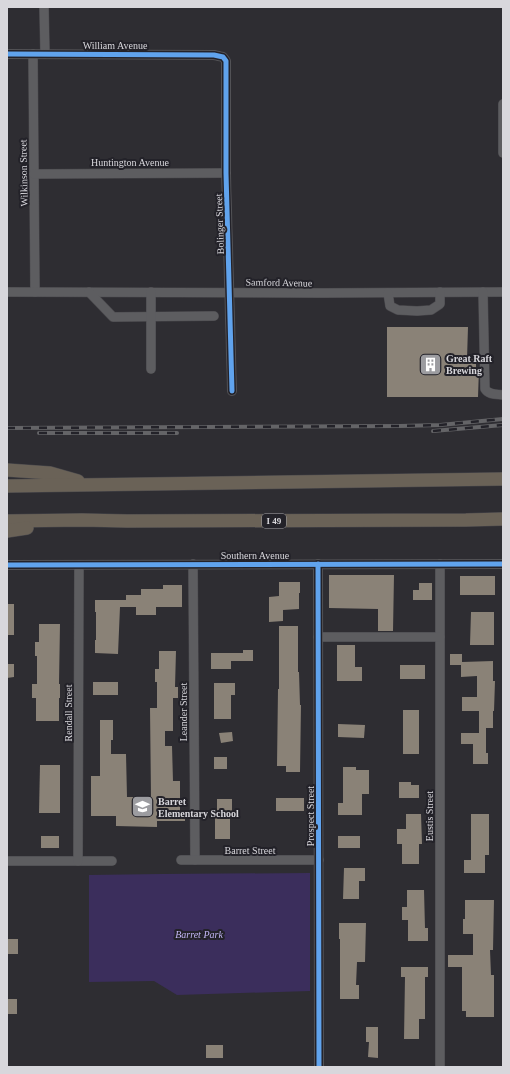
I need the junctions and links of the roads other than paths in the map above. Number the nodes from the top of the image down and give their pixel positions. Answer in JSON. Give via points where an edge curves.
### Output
{"nodes":[{"id":1,"x":44,"y":7,"type":"edge"},
{"id":2,"x":7,"y":54,"type":"edge"},
{"id":3,"x":33,"y":54,"type":"junction"},
{"id":4,"x":45,"y":54,"type":"junction"},
{"id":5,"x":223,"y":57,"type":"joint"},
{"id":6,"x":503,"y":104,"type":"edge"},
{"id":7,"x":503,"y":122,"type":"edge"},
{"id":8,"x":503,"y":153,"type":"edge"},
{"id":9,"x":226,"y":173,"type":"junction"},
{"id":10,"x":34,"y":174,"type":"junction"},
{"id":11,"x":7,"y":292,"type":"edge"},
{"id":12,"x":35,"y":292,"type":"junction"},
{"id":13,"x":90,"y":292,"type":"junction"},
{"id":14,"x":151,"y":292,"type":"junction"},
{"id":15,"x":230,"y":292,"type":"junction"},
{"id":16,"x":440,"y":292,"type":"junction"},
{"id":17,"x":483,"y":292,"type":"junction"},
{"id":18,"x":503,"y":292,"type":"edge"},
{"id":19,"x":388,"y":293,"type":"junction"},
{"id":20,"x":214,"y":316,"type":"dead end"},
{"id":21,"x":151,"y":317,"type":"junction"},
{"id":22,"x":151,"y":370,"type":"dead end"},
{"id":23,"x":232,"y":391,"type":"dead end"},
{"id":24,"x":503,"y":395,"type":"edge"},
{"id":25,"x":7,"y":470,"type":"edge"},
{"id":26,"x":503,"y":479,"type":"edge"},
{"id":27,"x":94,"y":485,"type":"junction"},
{"id":28,"x":7,"y":486,"type":"edge"},
{"id":29,"x":503,"y":519,"type":"edge"},
{"id":30,"x":82,"y":520,"type":"junction"},
{"id":31,"x":7,"y":521,"type":"edge"},
{"id":32,"x":7,"y":531,"type":"edge"},
{"id":33,"x":193,"y":564,"type":"junction"},
{"id":34,"x":318,"y":564,"type":"junction"},
{"id":35,"x":440,"y":564,"type":"junction"},
{"id":36,"x":503,"y":564,"type":"edge"},
{"id":37,"x":7,"y":565,"type":"edge"},
{"id":38,"x":79,"y":565,"type":"junction"},
{"id":39,"x":318,"y":637,"type":"junction"},
{"id":40,"x":440,"y":637,"type":"junction"},
{"id":41,"x":181,"y":860,"type":"dead end"},
{"id":42,"x":195,"y":860,"type":"junction"},
{"id":43,"x":319,"y":860,"type":"junction"},
{"id":44,"x":7,"y":861,"type":"edge"},
{"id":45,"x":78,"y":861,"type":"junction"},
{"id":46,"x":112,"y":861,"type":"dead end"},
{"id":47,"x":319,"y":1067,"type":"edge"},
{"id":48,"x":440,"y":1067,"type":"edge"}],
"edges":[{"from":1,"to":4,"type":"street"},
{"from":2,"to":3,"type":"street","name":"William Avenue"},
{"from":3,"to":4,"type":"street","name":"William Avenue"},
{"from":3,"to":10,"type":"street","name":"Wilkinson Street"},
{"from":4,"to":5,"type":"street","name":"William Avenue"},
{"from":5,"to":9,"type":"street","name":"Bolinger Street","via":[[227,65]]},
{"from":6,"to":7,"type":"street"},
{"from":7,"to":8,"type":"street"},
{"from":9,"to":10,"type":"street","name":"Huntington Avenue"},
{"from":9,"to":15,"type":"street","name":"Bolinger Street"},
{"from":10,"to":12,"type":"street","name":"Wilkinson Street"},
{"from":11,"to":12,"type":"street","name":"Samford Avenue"},
{"from":12,"to":13,"type":"street","name":"Samford Avenue"},
{"from":13,"to":14,"type":"street","name":"Samford Avenue"},
{"from":13,"to":21,"type":"street","via":[[113,317]]},
{"from":14,"to":15,"type":"street","name":"Samford Avenue"},
{"from":14,"to":21,"type":"street"},
{"from":15,"to":19,"type":"street","name":"Samford Avenue"},
{"from":15,"to":23,"type":"street","name":"Bolinger Street"},
{"from":16,"to":17,"type":"street","name":"Samford Avenue"},
{"from":16,"to":19,"type":"street","name":"Samford Avenue"},
{"from":16,"to":19,"type":"street","via":[[440,304],[431,310],[417,312],[398,310],[390,306]]},
{"from":17,"to":18,"type":"street","name":"Samford Avenue"},
{"from":17,"to":24,"type":"street","via":[[485,389],[488,393]]},
{"from":20,"to":21,"type":"street"},
{"from":21,"to":22,"type":"street"},
{"from":25,"to":27,"type":"highway","via":[[50,473]]},
{"from":26,"to":27,"type":"highway"},
{"from":27,"to":28,"type":"highway"},
{"from":29,"to":30,"type":"highway","number":"I 49"},
{"from":30,"to":31,"type":"highway","number":"I 49"},
{"from":30,"to":32,"type":"highway"},
{"from":33,"to":34,"type":"street","name":"Southern Avenue"},
{"from":33,"to":38,"type":"street","name":"Southern Avenue"},
{"from":33,"to":42,"type":"street","name":"Leander Street"},
{"from":34,"to":35,"type":"street","name":"Southern Avenue"},
{"from":34,"to":39,"type":"street","name":"Prospect Street"},
{"from":35,"to":36,"type":"street","name":"Southern Avenue"},
{"from":35,"to":40,"type":"street","name":"Eustis Street"},
{"from":37,"to":38,"type":"street","name":"Southern Avenue"},
{"from":38,"to":45,"type":"street","name":"Rendall Street"},
{"from":39,"to":40,"type":"street"},
{"from":39,"to":43,"type":"street","name":"Prospect Street"},
{"from":40,"to":48,"type":"street","name":"Eustis Street"},
{"from":41,"to":42,"type":"street","name":"Barret Street"},
{"from":42,"to":43,"type":"street","name":"Barret Street"},
{"from":43,"to":47,"type":"street","name":"Prospect Street"},
{"from":44,"to":45,"type":"street"},
{"from":45,"to":46,"type":"street"}]}
